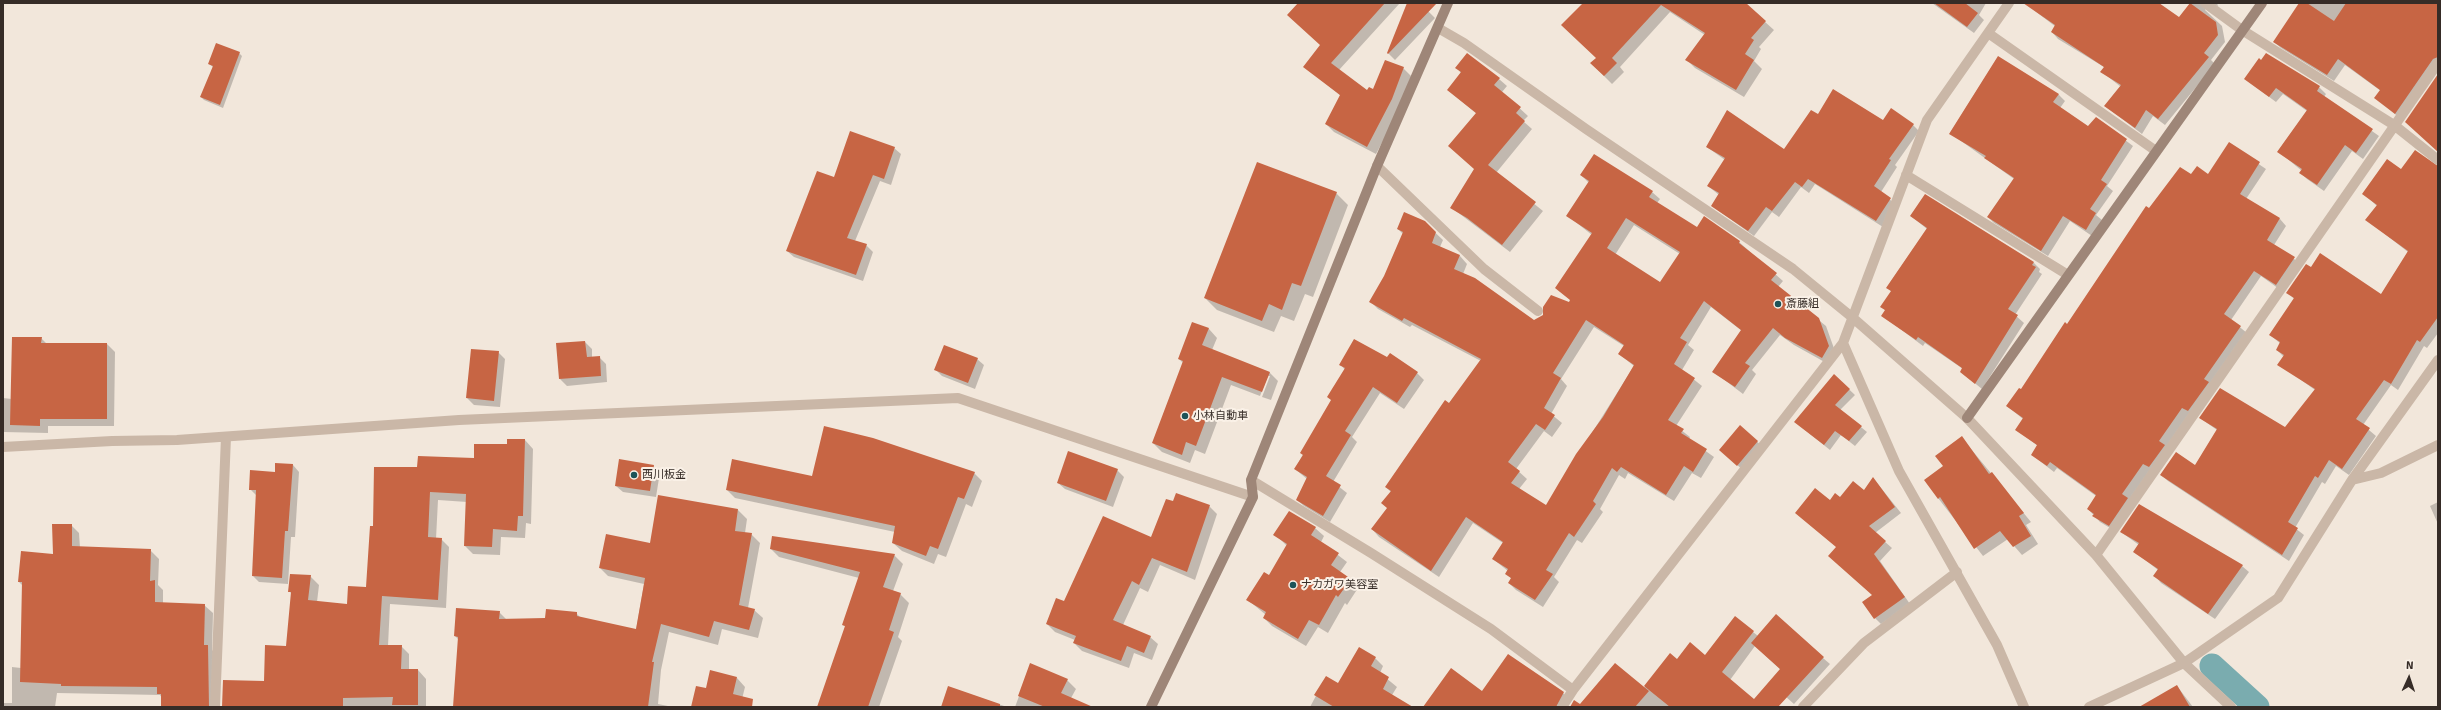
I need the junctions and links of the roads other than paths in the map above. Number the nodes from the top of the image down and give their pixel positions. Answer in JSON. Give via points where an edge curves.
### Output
{"nodes":[{"id":1,"x":1448,"y":3,"type":"edge"},
{"id":2,"x":2009,"y":3,"type":"edge"},
{"id":3,"x":2205,"y":3,"type":"edge"},
{"id":4,"x":2262,"y":3,"type":"edge"},
{"id":5,"x":1438,"y":28,"type":"junction"},
{"id":6,"x":2242,"y":30,"type":"junction"},
{"id":7,"x":1988,"y":33,"type":"junction"},
{"id":8,"x":2438,"y":63,"type":"edge"},
{"id":9,"x":2394,"y":125,"type":"junction"},
{"id":10,"x":2156,"y":152,"type":"junction"},
{"id":11,"x":2438,"y":160,"type":"edge"},
{"id":12,"x":1377,"y":166,"type":"junction"},
{"id":13,"x":1906,"y":175,"type":"junction"},
{"id":14,"x":2068,"y":275,"type":"junction"},
{"id":15,"x":1538,"y":311,"type":"dead end"},
{"id":16,"x":1853,"y":318,"type":"junction"},
{"id":17,"x":1843,"y":343,"type":"junction"},
{"id":18,"x":2438,"y":360,"type":"edge"},
{"id":19,"x":1967,"y":418,"type":"junction"},
{"id":20,"x":226,"y":437,"type":"junction"},
{"id":21,"x":2438,"y":445,"type":"edge"},
{"id":22,"x":3,"y":447,"type":"edge"},
{"id":23,"x":1251,"y":480,"type":"junction"},
{"id":24,"x":2352,"y":480,"type":"junction"},
{"id":25,"x":1252,"y":497,"type":"junction"},
{"id":26,"x":2096,"y":555,"type":"junction"},
{"id":27,"x":1957,"y":572,"type":"junction"},
{"id":28,"x":2184,"y":663,"type":"junction"},
{"id":29,"x":1573,"y":690,"type":"junction"},
{"id":30,"x":215,"y":707,"type":"edge"},
{"id":31,"x":1151,"y":707,"type":"edge"},
{"id":32,"x":1562,"y":707,"type":"edge"},
{"id":33,"x":1803,"y":707,"type":"edge"},
{"id":34,"x":2024,"y":707,"type":"edge"},
{"id":35,"x":2089,"y":707,"type":"edge"},
{"id":36,"x":2231,"y":707,"type":"edge"}],
"edges":[{"from":1,"to":5,"type":"street"},
{"from":2,"to":7,"type":"street"},
{"from":3,"to":6,"type":"street"},
{"from":4,"to":6,"type":"street"},
{"from":5,"to":12,"type":"street"},
{"from":5,"to":16,"type":"street","via":[[1464,43],[1793,269]]},
{"from":6,"to":9,"type":"street"},
{"from":6,"to":10,"type":"street"},
{"from":7,"to":10,"type":"street"},
{"from":7,"to":13,"type":"street","via":[[1927,120]]},
{"from":8,"to":9,"type":"street"},
{"from":9,"to":11,"type":"street"},
{"from":9,"to":26,"type":"street"},
{"from":10,"to":14,"type":"street"},
{"from":12,"to":15,"type":"street","via":[[1484,269]]},
{"from":12,"to":23,"type":"street"},
{"from":13,"to":14,"type":"street"},
{"from":13,"to":16,"type":"street"},
{"from":14,"to":19,"type":"street"},
{"from":16,"to":17,"type":"street"},
{"from":16,"to":19,"type":"street"},
{"from":17,"to":27,"type":"street","via":[[1899,470]]},
{"from":17,"to":29,"type":"street"},
{"from":18,"to":24,"type":"street"},
{"from":19,"to":26,"type":"street"},
{"from":20,"to":22,"type":"street"},
{"from":20,"to":25,"type":"street","via":[[459,420],[958,398]]},
{"from":20,"to":30,"type":"street"},
{"from":21,"to":24,"type":"street","via":[[2381,473]]},
{"from":23,"to":25,"type":"street"},
{"from":23,"to":29,"type":"street","via":[[1491,629]]},
{"from":24,"to":28,"type":"street","via":[[2278,598]]},
{"from":25,"to":31,"type":"street"},
{"from":26,"to":28,"type":"street"},
{"from":27,"to":33,"type":"street","via":[[1864,643]]},
{"from":27,"to":34,"type":"street","via":[[1997,645]]},
{"from":28,"to":35,"type":"street"},
{"from":28,"to":36,"type":"street"},
{"from":29,"to":32,"type":"street"}]}
